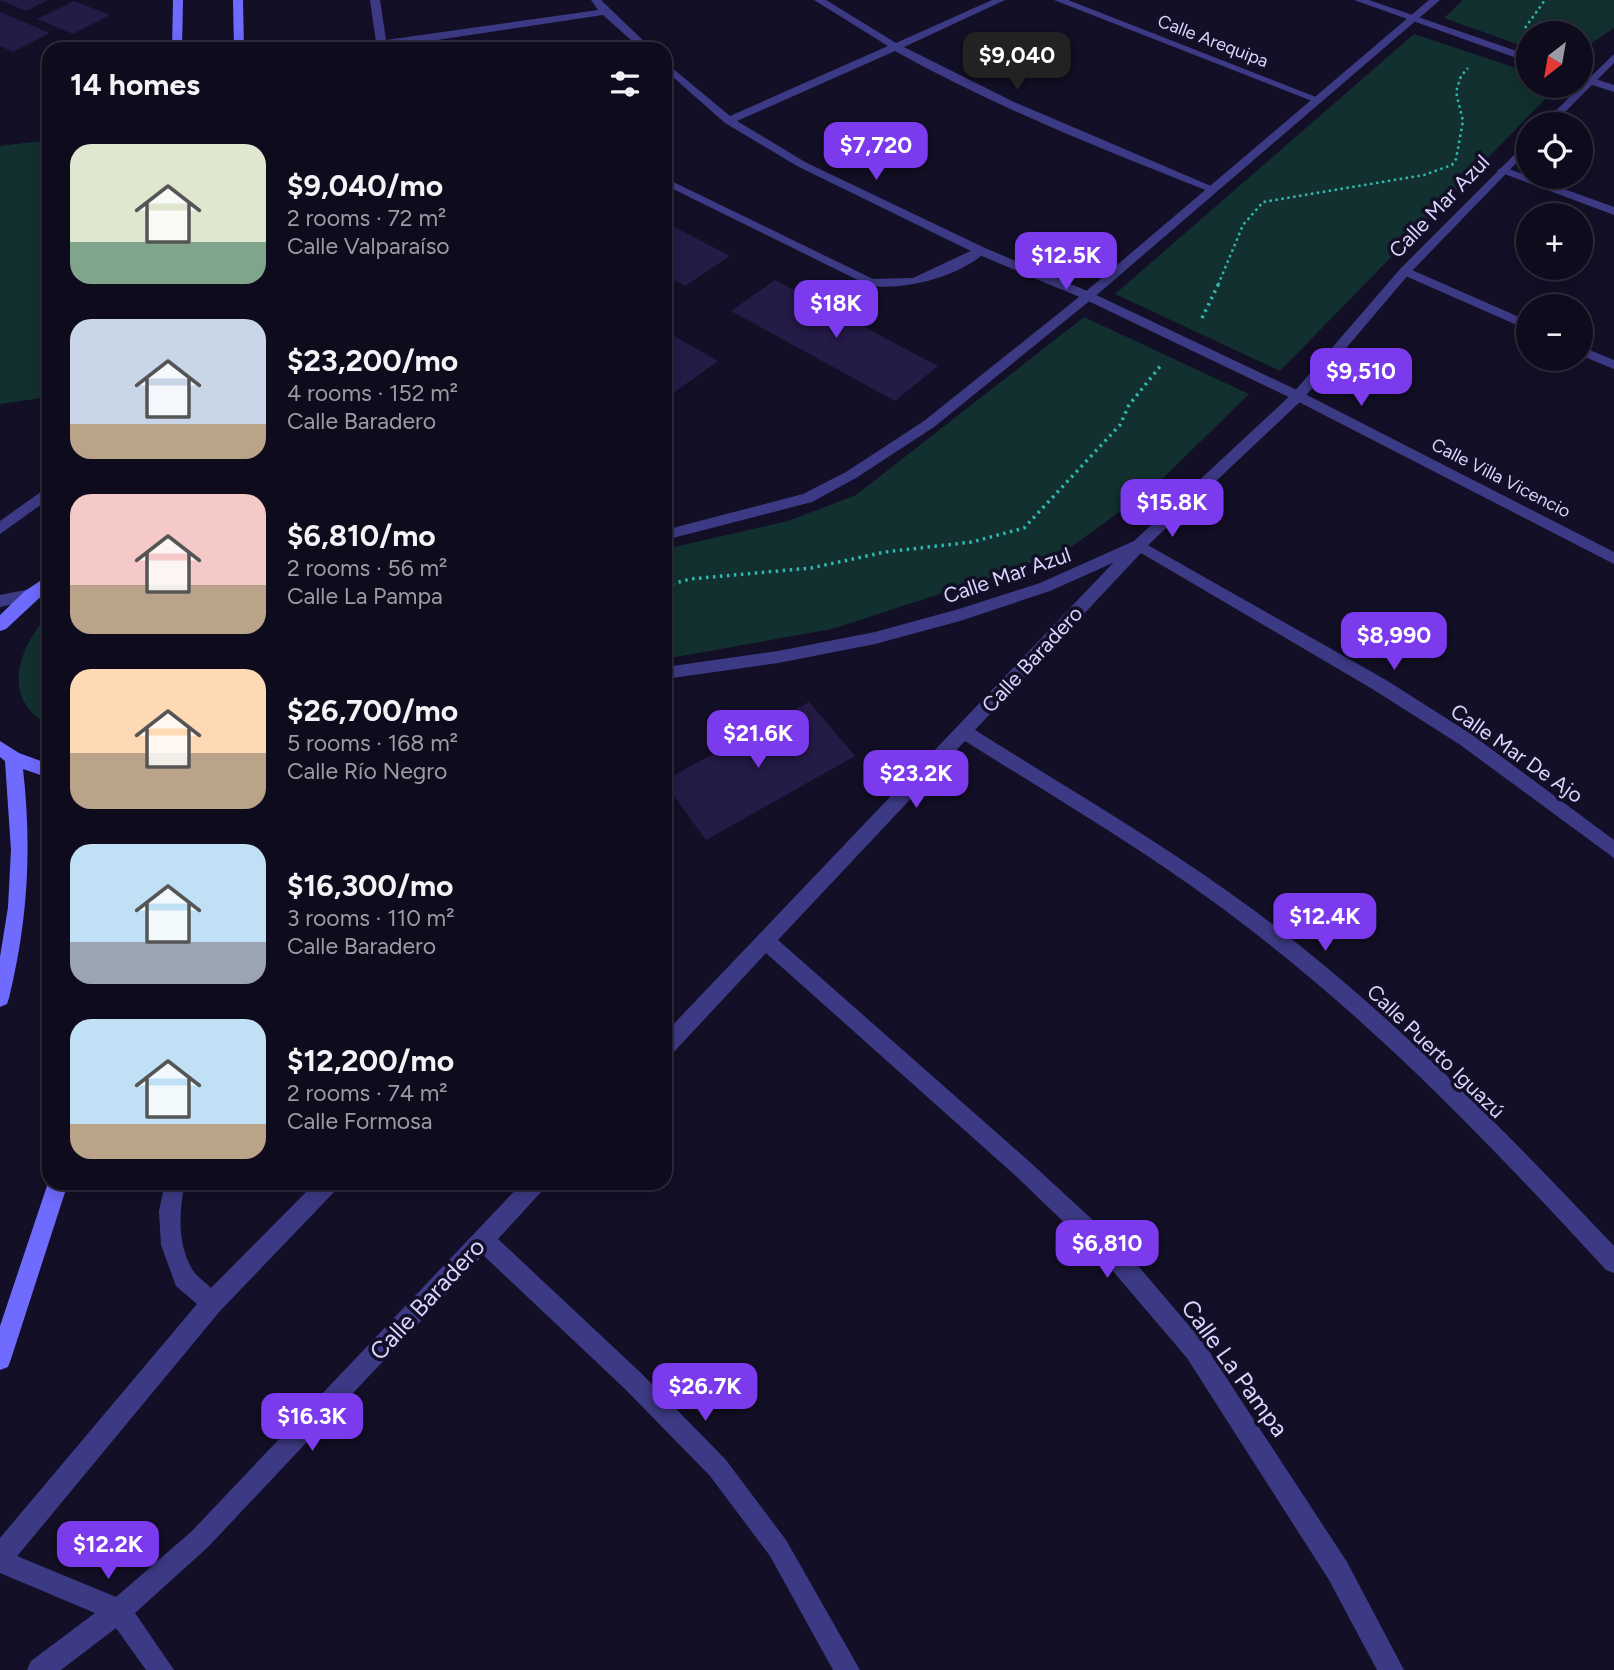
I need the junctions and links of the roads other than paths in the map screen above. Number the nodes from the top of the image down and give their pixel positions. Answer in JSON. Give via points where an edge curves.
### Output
{"nodes":[{"id":1,"x":178,"y":0,"type":"edge"},
{"id":2,"x":238,"y":0,"type":"edge"},
{"id":3,"x":375,"y":0,"type":"edge"},
{"id":4,"x":596,"y":0,"type":"edge"},
{"id":5,"x":818,"y":0,"type":"edge"},
{"id":6,"x":1000,"y":0,"type":"edge"},
{"id":7,"x":1059,"y":0,"type":"edge"},
{"id":8,"x":1359,"y":0,"type":"edge"},
{"id":9,"x":1435,"y":0,"type":"edge"},
{"id":10,"x":605,"y":12,"type":"junction"},
{"id":11,"x":1411,"y":18,"type":"junction"},
{"id":12,"x":177,"y":42,"type":"edge"},
{"id":13,"x":239,"y":42,"type":"edge"},
{"id":14,"x":381,"y":42,"type":"edge"},
{"id":15,"x":408,"y":42,"type":"edge"},
{"id":16,"x":639,"y":42,"type":"edge"},
{"id":17,"x":895,"y":48,"type":"junction"},
{"id":18,"x":1516,"y":55,"type":"edge"},
{"id":19,"x":1614,"y":57,"type":"edge"},
{"id":20,"x":672,"y":71,"type":"edge"},
{"id":21,"x":1593,"y":73,"type":"edge"},
{"id":22,"x":1593,"y":82,"type":"edge"},
{"id":23,"x":1614,"y":89,"type":"edge"},
{"id":24,"x":1569,"y":98,"type":"edge"},
{"id":25,"x":1315,"y":99,"type":"junction"},
{"id":26,"x":1557,"y":112,"type":"edge"},
{"id":27,"x":729,"y":121,"type":"junction"},
{"id":28,"x":1516,"y":156,"type":"edge"},
{"id":29,"x":1503,"y":170,"type":"junction"},
{"id":30,"x":672,"y":184,"type":"edge"},
{"id":31,"x":1212,"y":189,"type":"junction"},
{"id":32,"x":1614,"y":211,"type":"edge"},
{"id":33,"x":981,"y":251,"type":"junction"},
{"id":34,"x":1405,"y":271,"type":"junction"},
{"id":35,"x":1088,"y":296,"type":"junction"},
{"id":36,"x":1516,"y":321,"type":"edge"},
{"id":37,"x":1593,"y":356,"type":"edge"},
{"id":38,"x":1614,"y":365,"type":"edge"},
{"id":39,"x":1298,"y":396,"type":"junction"},
{"id":40,"x":42,"y":496,"type":"edge"},
{"id":41,"x":0,"y":528,"type":"edge"},
{"id":42,"x":672,"y":533,"type":"edge"},
{"id":43,"x":1139,"y":545,"type":"junction"},
{"id":44,"x":1614,"y":559,"type":"edge"},
{"id":45,"x":42,"y":585,"type":"edge"},
{"id":46,"x":30,"y":595,"type":"junction"},
{"id":47,"x":0,"y":601,"type":"edge"},
{"id":48,"x":0,"y":625,"type":"edge"},
{"id":49,"x":672,"y":672,"type":"edge"},
{"id":50,"x":964,"y":732,"type":"junction"},
{"id":51,"x":6,"y":753,"type":"edge"},
{"id":52,"x":42,"y":768,"type":"edge"},
{"id":53,"x":1614,"y":850,"type":"edge"},
{"id":54,"x":766,"y":942,"type":"junction"},
{"id":55,"x":0,"y":998,"type":"edge"},
{"id":56,"x":672,"y":1041,"type":"edge"},
{"id":57,"x":56,"y":1190,"type":"edge"},
{"id":58,"x":174,"y":1190,"type":"edge"},
{"id":59,"x":322,"y":1190,"type":"edge"},
{"id":60,"x":530,"y":1190,"type":"edge"},
{"id":61,"x":482,"y":1240,"type":"junction"},
{"id":62,"x":1614,"y":1262,"type":"edge"},
{"id":63,"x":212,"y":1303,"type":"junction"},
{"id":64,"x":0,"y":1359,"type":"edge"},
{"id":65,"x":0,"y":1559,"type":"edge"},
{"id":66,"x":119,"y":1611,"type":"junction"},
{"id":67,"x":40,"y":1670,"type":"edge"},
{"id":68,"x":161,"y":1670,"type":"edge"},
{"id":69,"x":847,"y":1670,"type":"edge"},
{"id":70,"x":1391,"y":1670,"type":"edge"}],
"edges":[{"from":1,"to":12,"type":"main road"},
{"from":2,"to":13,"type":"main road"},
{"from":3,"to":14,"type":"street"},
{"from":4,"to":10,"type":"street"},
{"from":5,"to":17,"type":"street"},
{"from":6,"to":17,"type":"street"},
{"from":7,"to":25,"type":"street","name":"Calle Arequipa"},
{"from":8,"to":11,"type":"street"},
{"from":9,"to":11,"type":"street"},
{"from":10,"to":15,"type":"street"},
{"from":10,"to":16,"type":"street"},
{"from":11,"to":18,"type":"street"},
{"from":11,"to":25,"type":"street"},
{"from":17,"to":27,"type":"street"},
{"from":17,"to":31,"type":"street","via":[[1012,108]]},
{"from":19,"to":21,"type":"street"},
{"from":20,"to":27,"type":"street","name":"Calle Villa Vicencio"},
{"from":22,"to":23,"type":"street"},
{"from":24,"to":26,"type":"street"},
{"from":25,"to":31,"type":"street"},
{"from":27,"to":33,"type":"street","name":"Calle Villa Vicencio","via":[[801,164]]},
{"from":28,"to":29,"type":"street","name":"Calle Mar Azul"},
{"from":29,"to":32,"type":"street"},
{"from":29,"to":34,"type":"street","name":"Calle Mar Azul"},
{"from":30,"to":33,"type":"street","via":[[870,282],[917,283]]},
{"from":31,"to":35,"type":"street"},
{"from":33,"to":35,"type":"street","name":"Calle Villa Vicencio"},
{"from":34,"to":36,"type":"street"},
{"from":34,"to":39,"type":"street","name":"Calle Mar Azul"},
{"from":35,"to":39,"type":"street","name":"Calle Villa Vicencio"},
{"from":35,"to":42,"type":"street","via":[[929,424],[850,475],[807,498]]},
{"from":37,"to":38,"type":"street"},
{"from":39,"to":43,"type":"street","name":"Calle Mar Azul"},
{"from":39,"to":44,"type":"street","name":"Calle Villa Vicencio"},
{"from":40,"to":41,"type":"street"},
{"from":43,"to":49,"type":"street","name":"Calle Mar Azul","via":[[1045,587],[960,615],[875,638]]},
{"from":43,"to":50,"type":"street","name":"Calle Baradero"},
{"from":43,"to":53,"type":"street","name":"Calle Mar De Ajo","via":[[1465,739]]},
{"from":45,"to":46,"type":"main road"},
{"from":46,"to":47,"type":"street"},
{"from":46,"to":48,"type":"main road"},
{"from":50,"to":54,"type":"street","name":"Calle Baradero"},
{"from":50,"to":62,"type":"street","name":"Calle Puerto Iguazú","via":[[1196,879],[1335,987],[1410,1053]]},
{"from":51,"to":52,"type":"main road"},
{"from":51,"to":55,"type":"main road","via":[[21,820],[21,879],[14,945]]},
{"from":54,"to":56,"type":"street","name":"Calle Baradero"},
{"from":54,"to":70,"type":"street","name":"Calle La Pampa","via":[[1114,1255],[1186,1339],[1338,1571]]},
{"from":57,"to":64,"type":"main road"},
{"from":58,"to":63,"type":"street","via":[[169,1211],[172,1245],[184,1278]]},
{"from":59,"to":63,"type":"street"},
{"from":60,"to":61,"type":"street","name":"Calle Baradero"},
{"from":61,"to":66,"type":"street","name":"Calle Baradero","via":[[200,1539]]},
{"from":61,"to":69,"type":"street","via":[[633,1381],[718,1468],[778,1548]]},
{"from":63,"to":65,"type":"street"},
{"from":65,"to":66,"type":"street"},
{"from":66,"to":67,"type":"street","name":"Calle Baradero"},
{"from":66,"to":68,"type":"street"}]}
